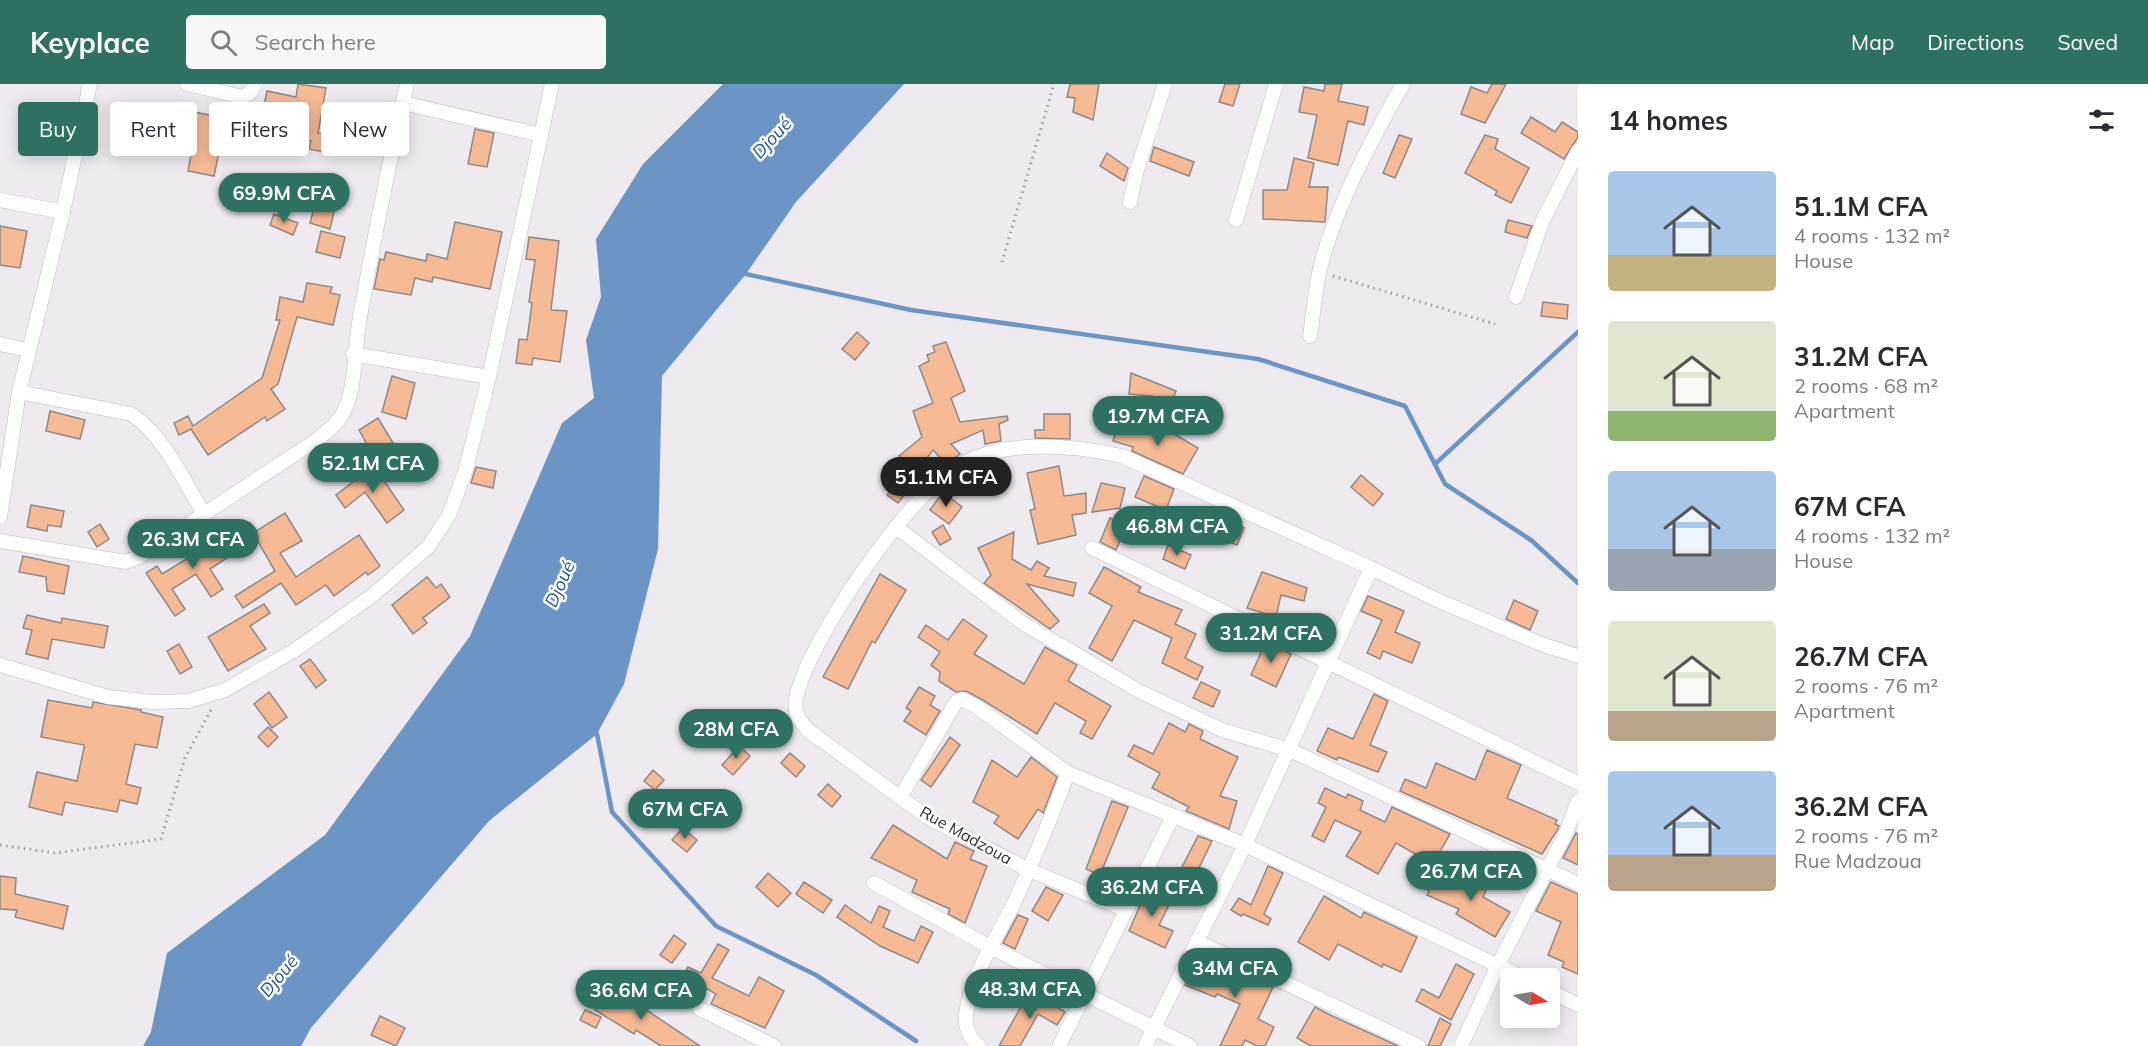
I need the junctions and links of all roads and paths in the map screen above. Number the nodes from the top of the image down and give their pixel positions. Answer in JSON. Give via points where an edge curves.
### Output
{"nodes":[{"id":1,"x":90,"y":84,"type":"edge"},
{"id":2,"x":187,"y":84,"type":"edge"},
{"id":3,"x":255,"y":84,"type":"edge"},
{"id":4,"x":407,"y":84,"type":"edge"},
{"id":5,"x":552,"y":84,"type":"edge"},
{"id":6,"x":1054,"y":84,"type":"edge"},
{"id":7,"x":1165,"y":84,"type":"edge"},
{"id":8,"x":1276,"y":84,"type":"edge"},
{"id":9,"x":1403,"y":84,"type":"edge"},
{"id":10,"x":403,"y":102,"type":"edge"},
{"id":11,"x":409,"y":104,"type":"edge"},
{"id":12,"x":541,"y":135,"type":"junction"},
{"id":13,"x":1578,"y":151,"type":"edge"},
{"id":14,"x":392,"y":156,"type":"edge"},
{"id":15,"x":0,"y":200,"type":"edge"},
{"id":16,"x":1130,"y":202,"type":"dead end"},
{"id":17,"x":63,"y":212,"type":"junction"},
{"id":18,"x":1236,"y":220,"type":"dead end"},
{"id":19,"x":1002,"y":262,"type":"dead end"},
{"id":20,"x":1320,"y":272,"type":"junction"},
{"id":21,"x":1516,"y":297,"type":"dead end"},
{"id":22,"x":1495,"y":324,"type":"dead end"},
{"id":23,"x":1310,"y":336,"type":"dead end"},
{"id":24,"x":0,"y":344,"type":"edge"},
{"id":25,"x":28,"y":350,"type":"junction"},
{"id":26,"x":353,"y":354,"type":"junction"},
{"id":27,"x":489,"y":377,"type":"junction"},
{"id":28,"x":19,"y":392,"type":"junction"},
{"id":29,"x":2,"y":490,"type":"edge"},
{"id":30,"x":203,"y":513,"type":"junction"},
{"id":31,"x":0,"y":517,"type":"edge"},
{"id":32,"x":896,"y":527,"type":"junction"},
{"id":33,"x":0,"y":541,"type":"edge"},
{"id":34,"x":1092,"y":548,"type":"dead end"},
{"id":35,"x":1371,"y":568,"type":"junction"},
{"id":36,"x":1578,"y":656,"type":"edge"},
{"id":37,"x":1330,"y":663,"type":"junction"},
{"id":38,"x":0,"y":665,"type":"edge"},
{"id":39,"x":225,"y":690,"type":"junction"},
{"id":40,"x":1290,"y":750,"type":"junction"},
{"id":41,"x":1068,"y":774,"type":"junction"},
{"id":42,"x":1578,"y":783,"type":"edge"},
{"id":43,"x":901,"y":796,"type":"junction"},
{"id":44,"x":1578,"y":801,"type":"edge"},
{"id":45,"x":1173,"y":816,"type":"junction"},
{"id":46,"x":0,"y":845,"type":"edge"},
{"id":47,"x":1245,"y":845,"type":"junction"},
{"id":48,"x":1547,"y":868,"type":"junction"},
{"id":49,"x":1029,"y":870,"type":"junction"},
{"id":50,"x":874,"y":883,"type":"dead end"},
{"id":51,"x":1578,"y":884,"type":"edge"},
{"id":52,"x":1126,"y":910,"type":"junction"},
{"id":53,"x":1196,"y":941,"type":"junction"},
{"id":54,"x":992,"y":948,"type":"junction"},
{"id":55,"x":1498,"y":965,"type":"junction"},
{"id":56,"x":1504,"y":968,"type":"edge"},
{"id":57,"x":1086,"y":994,"type":"junction"},
{"id":58,"x":1560,"y":996,"type":"edge"},
{"id":59,"x":1578,"y":1005,"type":"edge"},
{"id":60,"x":700,"y":1009,"type":"dead end"},
{"id":61,"x":1154,"y":1027,"type":"junction"},
{"id":62,"x":774,"y":1046,"type":"edge"},
{"id":63,"x":979,"y":1046,"type":"edge"},
{"id":64,"x":1059,"y":1046,"type":"edge"},
{"id":65,"x":1145,"y":1046,"type":"edge"},
{"id":66,"x":1190,"y":1046,"type":"edge"},
{"id":67,"x":1419,"y":1046,"type":"edge"},
{"id":68,"x":1461,"y":1046,"type":"edge"}],
"edges":[{"from":1,"to":17,"type":"street"},
{"from":2,"to":3,"type":"street","via":[[242,97]]},
{"from":4,"to":10,"type":"street"},
{"from":5,"to":12,"type":"street"},
{"from":6,"to":19,"type":"path"},
{"from":7,"to":16,"type":"street"},
{"from":8,"to":18,"type":"street"},
{"from":9,"to":20,"type":"street","via":[[1366,154]]},
{"from":11,"to":12,"type":"street"},
{"from":12,"to":27,"type":"street"},
{"from":13,"to":21,"type":"street","via":[[1543,220]]},
{"from":14,"to":26,"type":"street"},
{"from":15,"to":17,"type":"street"},
{"from":17,"to":25,"type":"street"},
{"from":20,"to":22,"type":"path"},
{"from":20,"to":23,"type":"street"},
{"from":24,"to":25,"type":"street"},
{"from":25,"to":28,"type":"street"},
{"from":26,"to":27,"type":"street"},
{"from":26,"to":30,"type":"street","via":[[351,391],[336,424]]},
{"from":27,"to":39,"type":"street","via":[[465,472],[448,515],[428,547],[373,595],[295,650]]},
{"from":28,"to":29,"type":"street"},
{"from":28,"to":30,"type":"street","via":[[131,414],[142,421],[168,454]]},
{"from":29,"to":31,"type":"street"},
{"from":30,"to":33,"type":"street","via":[[126,562]]},
{"from":32,"to":35,"type":"street","via":[[942,477],[965,462],[1015,449],[1083,448],[1122,456],[1154,469]]},
{"from":32,"to":40,"type":"street","via":[[1024,624],[1129,686],[1222,730]]},
{"from":32,"to":43,"type":"street","name":"Rue Madzoua","via":[[849,590],[813,656],[795,700],[800,722],[809,731]]},
{"from":34,"to":37,"type":"street"},
{"from":35,"to":36,"type":"street","via":[[1540,644]]},
{"from":35,"to":37,"type":"street"},
{"from":37,"to":40,"type":"street"},
{"from":37,"to":42,"type":"street"},
{"from":38,"to":39,"type":"street","via":[[108,697],[152,702],[188,701]]},
{"from":39,"to":46,"type":"path","via":[[203,721],[185,758],[161,839],[56,853]]},
{"from":40,"to":47,"type":"street"},
{"from":40,"to":48,"type":"street"},
{"from":41,"to":43,"type":"street","via":[[962,699],[956,702]]},
{"from":41,"to":45,"type":"street"},
{"from":41,"to":49,"type":"street"},
{"from":43,"to":49,"type":"street","name":"Rue Madzoua","via":[[927,817]]},
{"from":44,"to":48,"type":"street"},
{"from":45,"to":47,"type":"street"},
{"from":45,"to":52,"type":"street"},
{"from":47,"to":53,"type":"street"},
{"from":47,"to":55,"type":"street"},
{"from":48,"to":51,"type":"street"},
{"from":48,"to":55,"type":"street"},
{"from":49,"to":52,"type":"street","name":"Rue Madzoua"},
{"from":49,"to":54,"type":"street"},
{"from":50,"to":54,"type":"street"},
{"from":52,"to":57,"type":"street"},
{"from":53,"to":61,"type":"street"},
{"from":53,"to":67,"type":"street"},
{"from":54,"to":57,"type":"street"},
{"from":54,"to":63,"type":"street","via":[[970,992],[965,1017],[970,1037]]},
{"from":55,"to":56,"type":"street"},
{"from":55,"to":68,"type":"street"},
{"from":57,"to":61,"type":"street"},
{"from":57,"to":64,"type":"street"},
{"from":58,"to":59,"type":"street"},
{"from":60,"to":62,"type":"street"},
{"from":61,"to":65,"type":"street"},
{"from":61,"to":66,"type":"street"}]}
